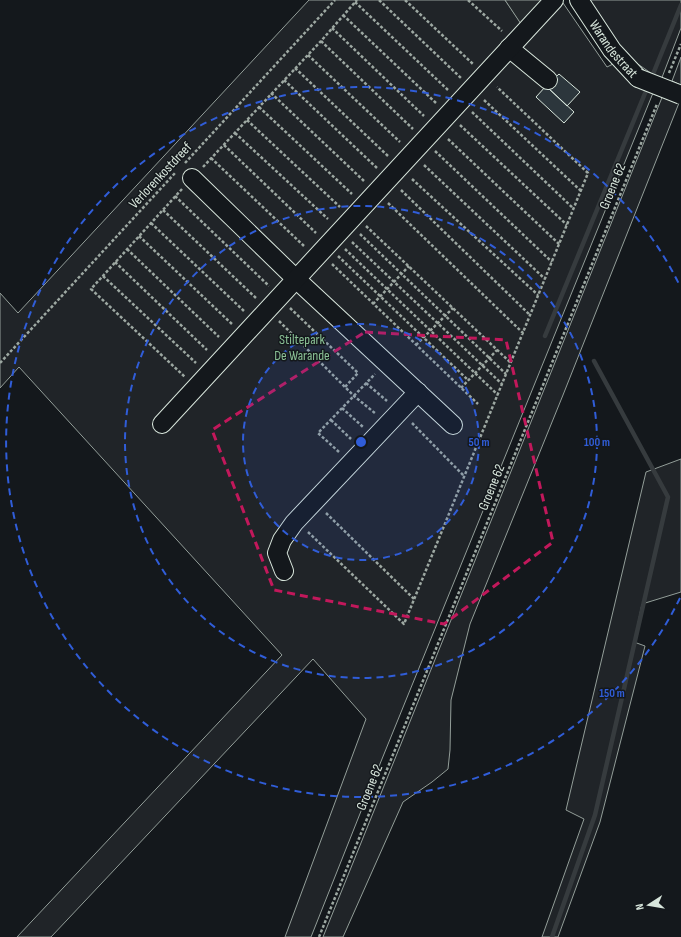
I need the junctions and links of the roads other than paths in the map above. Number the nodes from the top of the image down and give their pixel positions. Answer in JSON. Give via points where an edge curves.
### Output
{"nodes":[{"id":1,"x":554,"y":0,"type":"edge"},
{"id":2,"x":578,"y":0,"type":"edge"},
{"id":3,"x":512,"y":45,"type":"junction"},
{"id":4,"x":548,"y":80,"type":"dead end"},
{"id":5,"x":681,"y":95,"type":"edge"},
{"id":6,"x":185,"y":170,"type":"road end"},
{"id":7,"x":296,"y":279,"type":"junction"},
{"id":8,"x":418,"y":392,"type":"junction"},
{"id":9,"x":162,"y":424,"type":"dead end"},
{"id":10,"x":454,"y":426,"type":"dead end"},
{"id":11,"x":284,"y":571,"type":"dead end"}],
"edges":[{"from":1,"to":3,"type":"street"},
{"from":2,"to":5,"type":"street","name":"Warandestraat","bridge":true,"via":[[612,50],[638,78]]},
{"from":3,"to":4,"type":"street"},
{"from":3,"to":7,"type":"street","via":[[370,198],[341,235]]},
{"from":6,"to":7,"type":"street"},
{"from":7,"to":8,"type":"street"},
{"from":7,"to":9,"type":"street"},
{"from":8,"to":10,"type":"street"},
{"from":8,"to":11,"type":"street","via":[[296,521],[282,540],[277,553]]}]}
